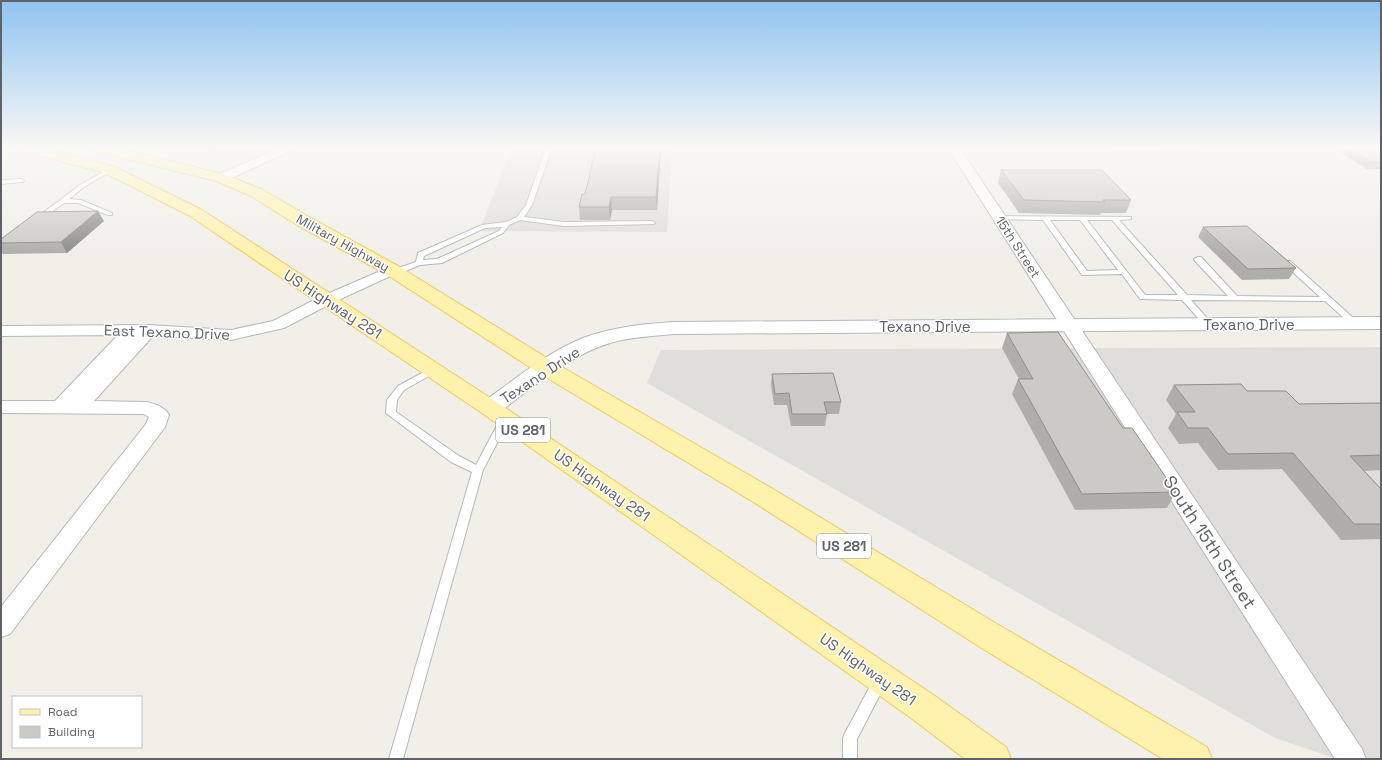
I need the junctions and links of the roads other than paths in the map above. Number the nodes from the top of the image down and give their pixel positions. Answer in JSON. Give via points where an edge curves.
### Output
{"nodes":[{"id":1,"x":86,"y":183,"type":"edge"},
{"id":2,"x":136,"y":183,"type":"edge"},
{"id":3,"x":234,"y":183,"type":"edge"},
{"id":4,"x":537,"y":183,"type":"edge"},
{"id":5,"x":976,"y":183,"type":"edge"},
{"id":6,"x":62,"y":201,"type":"junction"},
{"id":7,"x":110,"y":214,"type":"dead end"},
{"id":8,"x":519,"y":218,"type":"junction"},
{"id":9,"x":999,"y":218,"type":"junction"},
{"id":10,"x":1045,"y":218,"type":"junction"},
{"id":11,"x":1082,"y":218,"type":"junction"},
{"id":12,"x":1114,"y":218,"type":"junction"},
{"id":13,"x":1129,"y":218,"type":"dead end"},
{"id":14,"x":652,"y":223,"type":"dead end"},
{"id":15,"x":507,"y":224,"type":"junction"},
{"id":16,"x":30,"y":225,"type":"edge"},
{"id":17,"x":1282,"y":258,"type":"edge"},
{"id":18,"x":1198,"y":259,"type":"dead end"},
{"id":19,"x":419,"y":263,"type":"junction"},
{"id":20,"x":394,"y":271,"type":"junction"},
{"id":21,"x":1124,"y":272,"type":"junction"},
{"id":22,"x":1185,"y":298,"type":"junction"},
{"id":23,"x":1235,"y":298,"type":"junction"},
{"id":24,"x":1326,"y":299,"type":"junction"},
{"id":25,"x":326,"y":300,"type":"junction"},
{"id":26,"x":1381,"y":323,"type":"edge"},
{"id":27,"x":1208,"y":324,"type":"junction"},
{"id":28,"x":1356,"y":324,"type":"junction"},
{"id":29,"x":1068,"y":325,"type":"junction"},
{"id":30,"x":140,"y":330,"type":"junction"},
{"id":31,"x":1,"y":331,"type":"edge"},
{"id":32,"x":547,"y":368,"type":"junction"},
{"id":33,"x":433,"y":370,"type":"junction"},
{"id":34,"x":69,"y":407,"type":"junction"},
{"id":35,"x":1,"y":408,"type":"edge"},
{"id":36,"x":497,"y":413,"type":"junction"},
{"id":37,"x":478,"y":470,"type":"junction"},
{"id":38,"x":1,"y":626,"type":"edge"},
{"id":39,"x":882,"y":678,"type":"junction"},
{"id":40,"x":1140,"y":726,"type":"junction"},
{"id":41,"x":396,"y":759,"type":"edge"},
{"id":42,"x":850,"y":759,"type":"edge"},
{"id":43,"x":994,"y":759,"type":"edge"},
{"id":44,"x":1195,"y":759,"type":"edge"},
{"id":45,"x":1213,"y":759,"type":"edge"},
{"id":46,"x":1352,"y":759,"type":"edge"}],
"edges":[{"from":1,"to":6,"type":"lane"},
{"from":2,"to":25,"type":"main road","name":"US Highway 281","number":"US 281","via":[[196,214]]},
{"from":3,"to":20,"type":"main road","name":"Military Highway","number":"US 281","via":[[257,193]]},
{"from":4,"to":8,"type":"lane","via":[[529,205]]},
{"from":5,"to":9,"type":"street","name":"15th Street"},
{"from":6,"to":7,"type":"lane","via":[[80,201]]},
{"from":6,"to":16,"type":"lane"},
{"from":8,"to":14,"type":"lane","via":[[564,224]]},
{"from":8,"to":15,"type":"lane"},
{"from":9,"to":10,"type":"lane"},
{"from":9,"to":29,"type":"street","name":"15th Street"},
{"from":10,"to":11,"type":"lane"},
{"from":10,"to":21,"type":"lane","via":[[1085,272]]},
{"from":11,"to":12,"type":"lane"},
{"from":11,"to":21,"type":"lane"},
{"from":12,"to":13,"type":"lane"},
{"from":12,"to":22,"type":"lane"},
{"from":15,"to":19,"type":"lane","via":[[501,232],[439,261]]},
{"from":15,"to":19,"type":"lane","via":[[484,226],[421,255]]},
{"from":17,"to":24,"type":"lane"},
{"from":18,"to":23,"type":"lane"},
{"from":19,"to":20,"type":"lane"},
{"from":20,"to":25,"type":"street","name":"East Texano Drive"},
{"from":20,"to":32,"type":"main road","name":"Military Highway","number":"US 281"},
{"from":21,"to":22,"type":"lane","via":[[1143,298]]},
{"from":22,"to":23,"type":"lane"},
{"from":22,"to":27,"type":"lane"},
{"from":23,"to":24,"type":"lane"},
{"from":24,"to":28,"type":"lane"},
{"from":25,"to":30,"type":"street","name":"East Texano Drive","via":[[278,325],[231,335]]},
{"from":25,"to":33,"type":"main road","name":"US Highway 281","number":"US 281"},
{"from":26,"to":28,"type":"street","name":"Texano Drive"},
{"from":27,"to":28,"type":"street","name":"Texano Drive"},
{"from":27,"to":29,"type":"street","name":"Texano Drive"},
{"from":29,"to":32,"type":"street","name":"Texano Drive","via":[[642,330],[611,336],[580,348]]},
{"from":29,"to":46,"type":"street","name":"South 15th Street"},
{"from":30,"to":31,"type":"street","name":"East Texano Drive"},
{"from":30,"to":34,"type":"street"},
{"from":32,"to":36,"type":"street","name":"Texano Drive"},
{"from":32,"to":40,"type":"main road","number":"US 281","via":[[764,496],[990,637]]},
{"from":33,"to":36,"type":"main road","name":"US Highway 281","number":"US 281"},
{"from":33,"to":37,"type":"lane","via":[[401,388],[392,400],[391,412],[455,459]]},
{"from":34,"to":35,"type":"street"},
{"from":34,"to":38,"type":"street","via":[[147,408],[160,415],[155,427]]},
{"from":36,"to":37,"type":"lane"},
{"from":36,"to":39,"type":"main road","name":"US Highway 281","number":"US 281"},
{"from":37,"to":41,"type":"lane"},
{"from":39,"to":42,"type":"lane","via":[[850,738]]},
{"from":39,"to":43,"type":"main road","name":"US Highway 281","number":"US 281"},
{"from":40,"to":44,"type":"main road"},
{"from":40,"to":45,"type":"main road","number":"US 281"}]}
